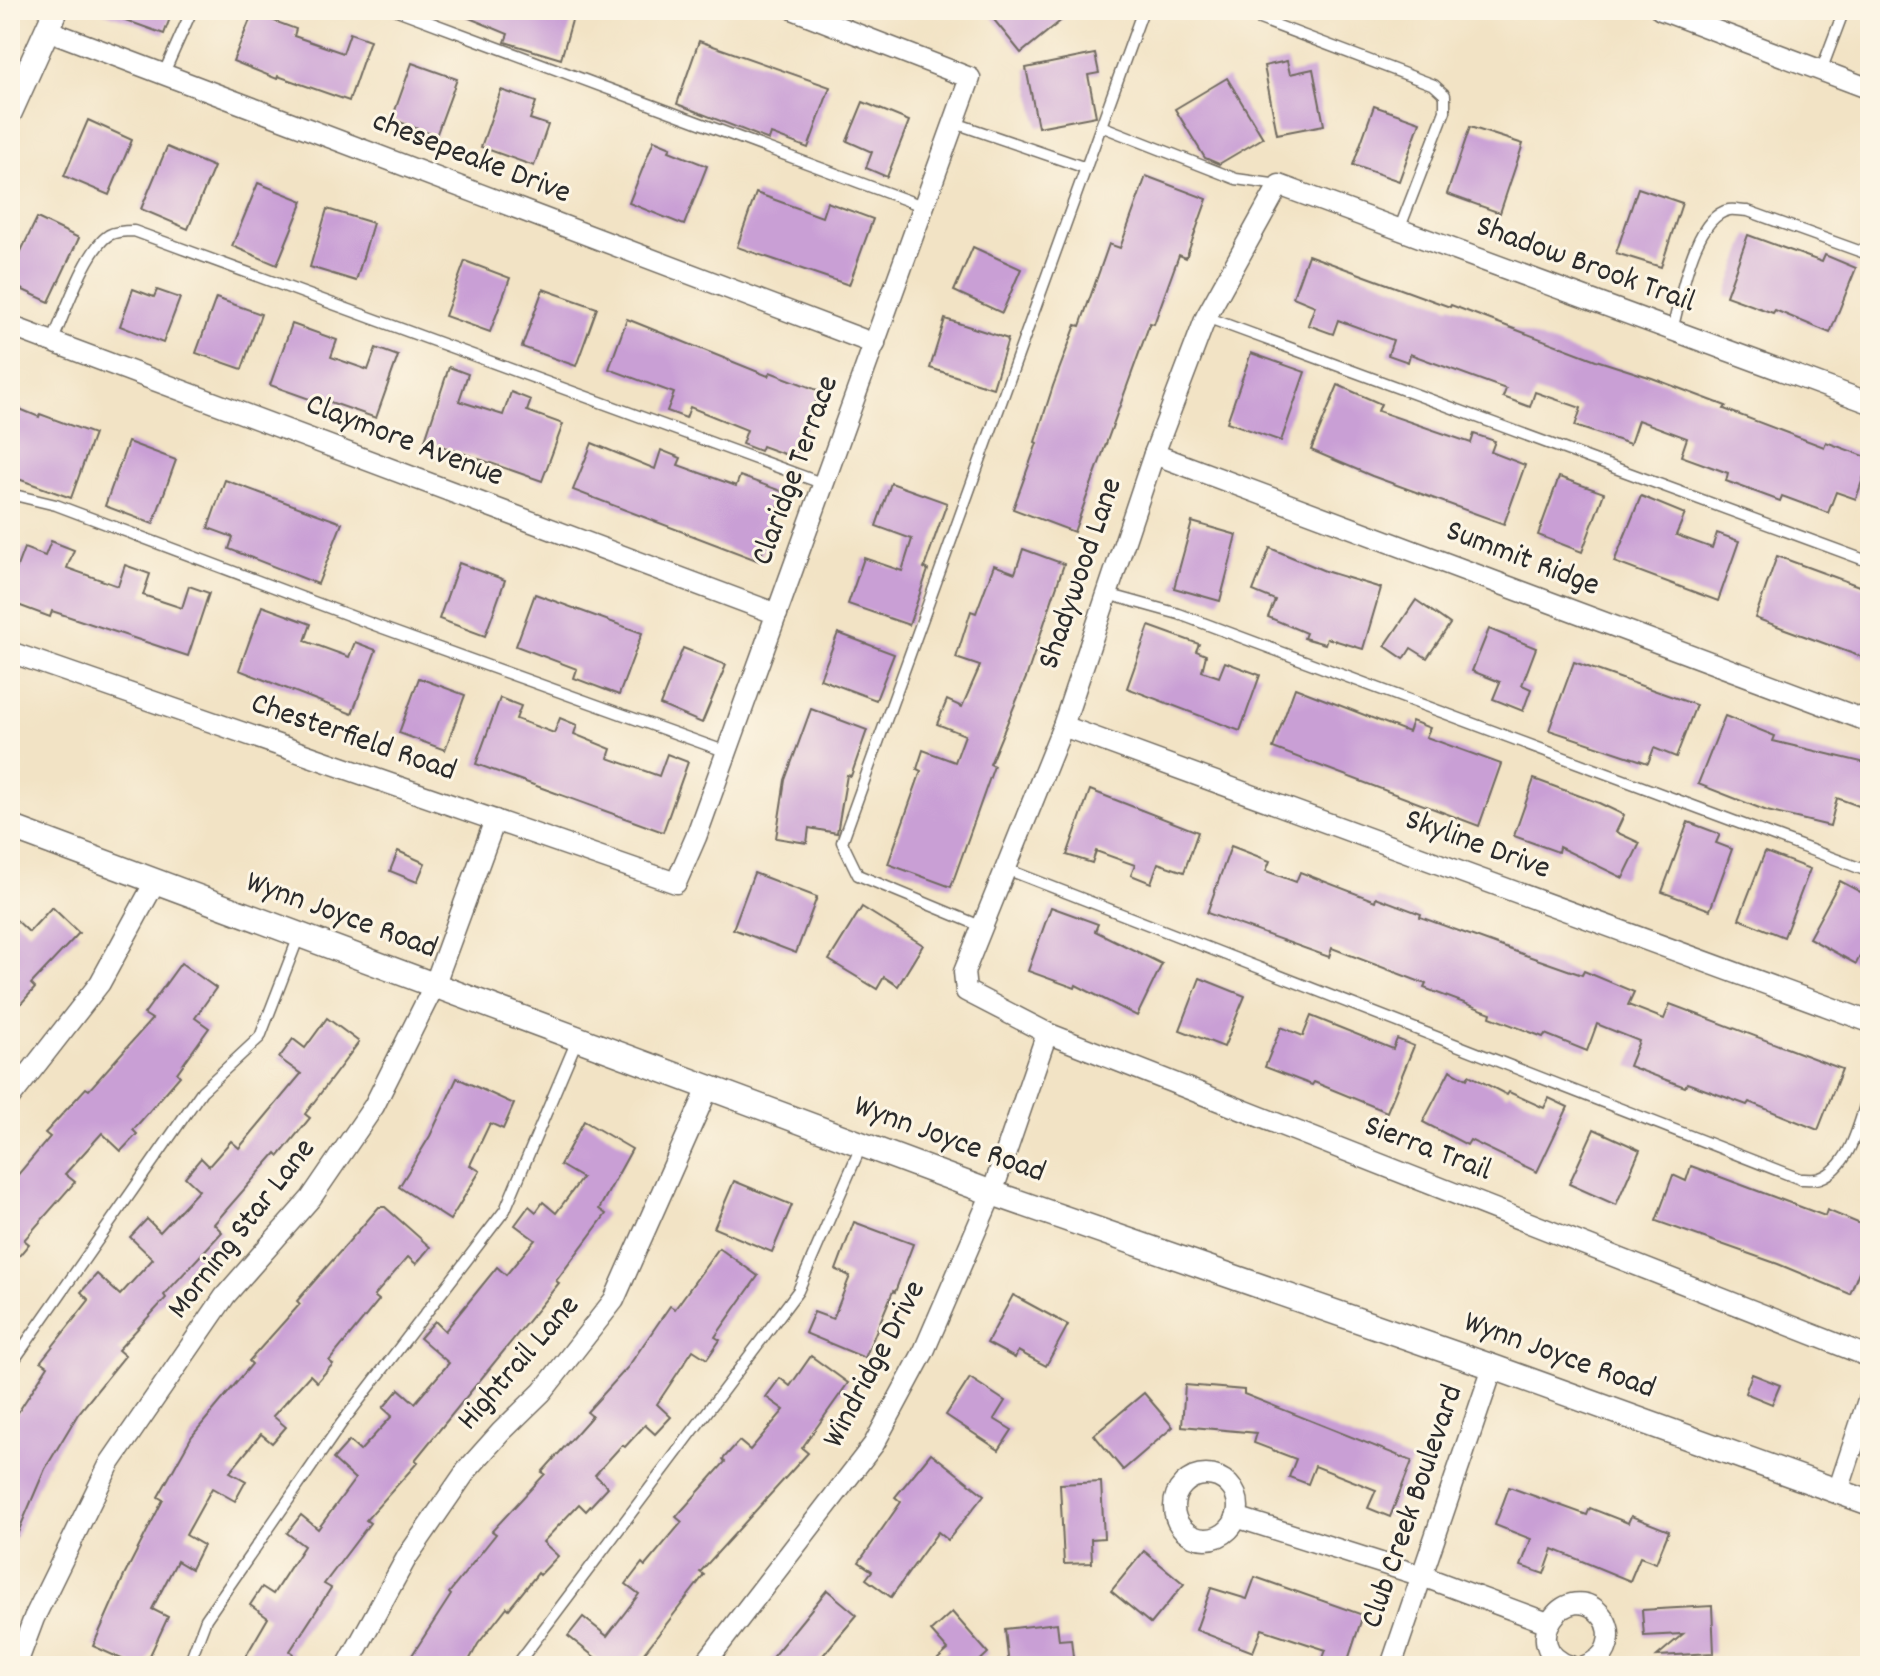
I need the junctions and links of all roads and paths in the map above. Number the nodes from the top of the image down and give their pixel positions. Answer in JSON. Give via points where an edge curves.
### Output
{"nodes":[{"id":1,"x":192,"y":10,"type":"edge"},
{"id":2,"x":397,"y":10,"type":"edge"},
{"id":3,"x":795,"y":10,"type":"edge"},
{"id":4,"x":1143,"y":10,"type":"edge"},
{"id":5,"x":1236,"y":10,"type":"edge"},
{"id":6,"x":1844,"y":10,"type":"edge"},
{"id":7,"x":1674,"y":12,"type":"edge"},
{"id":8,"x":51,"y":20,"type":"edge"},
{"id":9,"x":1821,"y":71,"type":"junction"},
{"id":10,"x":163,"y":75,"type":"junction"},
{"id":11,"x":1870,"y":89,"type":"edge"},
{"id":12,"x":10,"y":112,"type":"edge"},
{"id":13,"x":955,"y":123,"type":"junction"},
{"id":14,"x":1101,"y":126,"type":"junction"},
{"id":15,"x":1086,"y":168,"type":"junction"},
{"id":16,"x":1279,"y":185,"type":"junction"},
{"id":17,"x":925,"y":207,"type":"junction"},
{"id":18,"x":1399,"y":230,"type":"junction"},
{"id":19,"x":1870,"y":255,"type":"edge"},
{"id":20,"x":1206,"y":317,"type":"junction"},
{"id":21,"x":10,"y":326,"type":"edge"},
{"id":22,"x":1672,"y":330,"type":"junction"},
{"id":23,"x":52,"y":342,"type":"junction"},
{"id":24,"x":875,"y":344,"type":"junction"},
{"id":25,"x":1870,"y":403,"type":"edge"},
{"id":26,"x":1154,"y":454,"type":"junction"},
{"id":27,"x":824,"y":484,"type":"junction"},
{"id":28,"x":10,"y":494,"type":"edge"},
{"id":29,"x":1870,"y":562,"type":"edge"},
{"id":30,"x":1107,"y":594,"type":"junction"},
{"id":31,"x":777,"y":614,"type":"junction"},
{"id":32,"x":10,"y":652,"type":"edge"},
{"id":33,"x":1870,"y":722,"type":"edge"},
{"id":34,"x":1063,"y":726,"type":"junction"},
{"id":35,"x":727,"y":752,"type":"junction"},
{"id":36,"x":495,"y":820,"type":"junction"},
{"id":37,"x":10,"y":827,"type":"edge"},
{"id":38,"x":1006,"y":869,"type":"junction"},
{"id":39,"x":1870,"y":872,"type":"edge"},
{"id":40,"x":155,"y":882,"type":"junction"},
{"id":41,"x":676,"y":883,"type":"joint"},
{"id":42,"x":983,"y":927,"type":"junction"},
{"id":43,"x":299,"y":936,"type":"junction"},
{"id":44,"x":434,"y":986,"type":"junction"},
{"id":45,"x":966,"y":991,"type":"joint"},
{"id":46,"x":1870,"y":1022,"type":"edge"},
{"id":47,"x":1047,"y":1033,"type":"junction"},
{"id":48,"x":578,"y":1038,"type":"junction"},
{"id":49,"x":709,"y":1086,"type":"junction"},
{"id":50,"x":1870,"y":1090,"type":"edge"},
{"id":51,"x":10,"y":1098,"type":"edge"},
{"id":52,"x":862,"y":1144,"type":"junction"},
{"id":53,"x":992,"y":1193,"type":"junction"},
{"id":54,"x":1870,"y":1357,"type":"edge"},
{"id":55,"x":10,"y":1366,"type":"edge"},
{"id":56,"x":1493,"y":1367,"type":"junction"},
{"id":57,"x":1870,"y":1394,"type":"edge"},
{"id":58,"x":1838,"y":1491,"type":"junction"},
{"id":59,"x":1870,"y":1503,"type":"edge"},
{"id":60,"x":1236,"y":1517,"type":"dead end"},
{"id":61,"x":1422,"y":1576,"type":"junction"},
{"id":62,"x":1548,"y":1623,"type":"junction"},
{"id":63,"x":16,"y":1666,"type":"edge"},
{"id":64,"x":188,"y":1666,"type":"edge"},
{"id":65,"x":347,"y":1666,"type":"edge"},
{"id":66,"x":516,"y":1666,"type":"edge"},
{"id":67,"x":703,"y":1666,"type":"edge"},
{"id":68,"x":1391,"y":1666,"type":"edge"},
{"id":69,"x":1570,"y":1666,"type":"edge"},
{"id":70,"x":1585,"y":1666,"type":"edge"}],
"edges":[{"from":1,"to":10,"type":"lane"},
{"from":2,"to":17,"type":"lane"},
{"from":3,"to":13,"type":"street","name":"Claridge Terrace","via":[[970,78]]},
{"from":4,"to":14,"type":"lane"},
{"from":5,"to":18,"type":"lane","via":[[1434,85],[1445,95],[1445,111]]},
{"from":6,"to":9,"type":"lane"},
{"from":7,"to":9,"type":"street"},
{"from":8,"to":10,"type":"street","name":"chesepeake Drive"},
{"from":8,"to":12,"type":"street"},
{"from":9,"to":11,"type":"street"},
{"from":10,"to":24,"type":"street","name":"chesepeake Drive"},
{"from":13,"to":15,"type":"lane"},
{"from":13,"to":17,"type":"street","name":"Claridge Terrace"},
{"from":14,"to":15,"type":"lane"},
{"from":14,"to":16,"type":"lane","via":[[1236,179]]},
{"from":15,"to":42,"type":"lane","via":[[842,842],[858,875]]},
{"from":16,"to":18,"type":"street","name":"Shadow Brook Trail"},
{"from":16,"to":20,"type":"street","name":"Shadywood Lane"},
{"from":17,"to":24,"type":"street","name":"Claridge Terrace"},
{"from":18,"to":22,"type":"street","name":"Shadow Brook Trail"},
{"from":19,"to":22,"type":"lane","via":[[1730,209],[1704,229]]},
{"from":20,"to":26,"type":"street","name":"Shadywood Lane"},
{"from":20,"to":29,"type":"lane"},
{"from":21,"to":23,"type":"street","name":"Claymore Avenue"},
{"from":22,"to":25,"type":"street","name":"Shadow Brook Trail"},
{"from":23,"to":27,"type":"lane","via":[[102,241],[113,233],[134,231]]},
{"from":23,"to":31,"type":"street","name":"Claymore Avenue"},
{"from":24,"to":27,"type":"street","name":"Claridge Terrace"},
{"from":26,"to":30,"type":"street","name":"Shadywood Lane"},
{"from":26,"to":33,"type":"street","name":"Summit Ridge"},
{"from":27,"to":31,"type":"street","name":"Claridge Terrace"},
{"from":28,"to":35,"type":"lane","via":[[56,505]]},
{"from":30,"to":34,"type":"street","name":"Shadywood Lane"},
{"from":30,"to":39,"type":"lane","via":[[1179,614]]},
{"from":31,"to":35,"type":"street","name":"Claridge Terrace"},
{"from":32,"to":36,"type":"street","name":"Chesterfield Road"},
{"from":34,"to":38,"type":"street","name":"Shadywood Lane"},
{"from":34,"to":46,"type":"street","name":"Skyline Drive"},
{"from":35,"to":41,"type":"street","name":"Claridge Terrace"},
{"from":36,"to":41,"type":"street","name":"Chesterfield Road"},
{"from":36,"to":44,"type":"street","name":"Morning Star Lane"},
{"from":37,"to":40,"type":"street","name":"Wynn Joyce Road"},
{"from":38,"to":42,"type":"street","name":"Shadywood Lane"},
{"from":38,"to":50,"type":"lane","via":[[1800,1179],[1820,1178],[1848,1152]]},
{"from":40,"to":43,"type":"street","name":"Wynn Joyce Road"},
{"from":40,"to":51,"type":"street","via":[[100,983]]},
{"from":42,"to":45,"type":"street","name":"Shadywood Lane","via":[[964,972]]},
{"from":43,"to":44,"type":"street","name":"Wynn Joyce Road"},
{"from":43,"to":55,"type":"lane","via":[[260,1037],[202,1091]]},
{"from":44,"to":48,"type":"street","name":"Wynn Joyce Road"},
{"from":44,"to":63,"type":"street","name":"Morning Star Lane","via":[[374,1106],[311,1198],[225,1296],[110,1463]]},
{"from":45,"to":47,"type":"street","name":"Sierra Trail"},
{"from":47,"to":53,"type":"street","name":"Windridge Drive"},
{"from":47,"to":54,"type":"street","name":"Sierra Trail"},
{"from":48,"to":49,"type":"street","name":"Wynn Joyce Road"},
{"from":48,"to":64,"type":"lane","via":[[505,1210],[341,1424],[206,1619]]},
{"from":49,"to":52,"type":"street","name":"Wynn Joyce Road"},
{"from":49,"to":65,"type":"street","name":"Hightrail Lane","via":[[614,1300],[542,1392],[467,1470],[407,1557]]},
{"from":52,"to":53,"type":"street","name":"Wynn Joyce Road"},
{"from":52,"to":66,"type":"lane","via":[[798,1291]]},
{"from":53,"to":56,"type":"street","name":"Wynn Joyce Road"},
{"from":53,"to":67,"type":"street","name":"Windridge Drive","via":[[924,1351],[874,1444]]},
{"from":56,"to":58,"type":"street","name":"Wynn Joyce Road"},
{"from":56,"to":61,"type":"street","name":"Club Creek Boulevard"},
{"from":57,"to":58,"type":"street"},
{"from":58,"to":59,"type":"street","name":"Wynn Joyce Road"},
{"from":60,"to":61,"type":"street"},
{"from":61,"to":62,"type":"street"},
{"from":61,"to":68,"type":"street","name":"Club Creek Boulevard"},
{"from":62,"to":69,"type":"street","via":[[1551,1653]]},
{"from":62,"to":70,"type":"street","via":[[1572,1604],[1601,1614],[1608,1644],[1597,1661]]}]}
